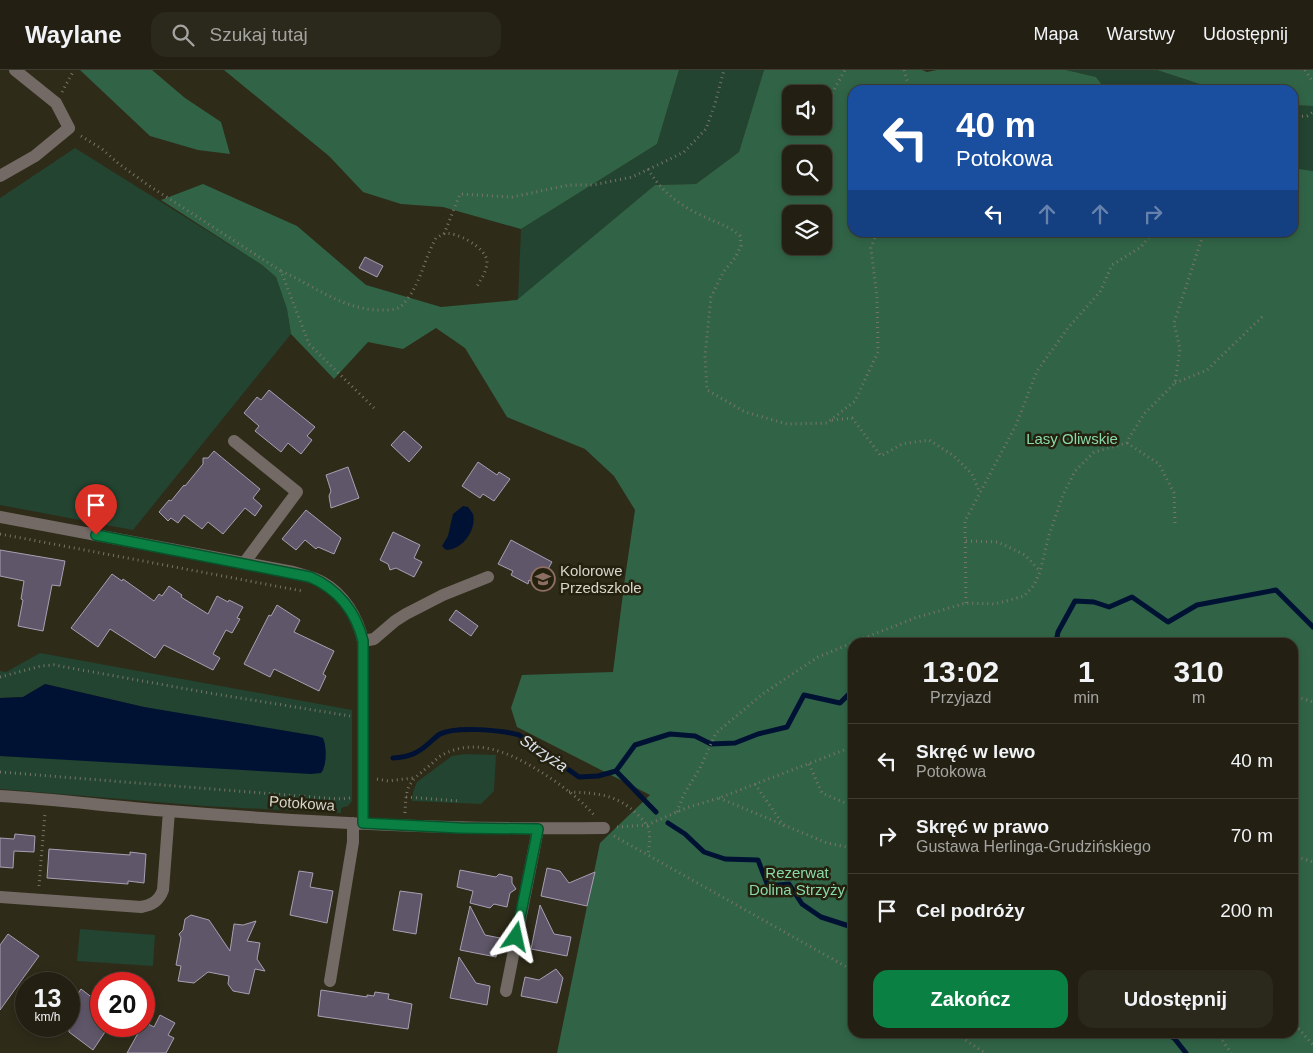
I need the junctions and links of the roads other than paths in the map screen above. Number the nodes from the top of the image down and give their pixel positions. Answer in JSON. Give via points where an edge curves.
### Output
{"nodes":[{"id":1,"x":15,"y":70,"type":"edge"},
{"id":2,"x":0,"y":176,"type":"edge"},
{"id":3,"x":234,"y":441,"type":"dead end"},
{"id":4,"x":0,"y":517,"type":"edge"},
{"id":5,"x":244,"y":563,"type":"junction"},
{"id":6,"x":488,"y":577,"type":"dead end"},
{"id":7,"x":363,"y":641,"type":"junction"},
{"id":8,"x":0,"y":796,"type":"edge"},
{"id":9,"x":170,"y":811,"type":"junction"},
{"id":10,"x":358,"y":823,"type":"junction"},
{"id":11,"x":604,"y":828,"type":"road end"},
{"id":12,"x":538,"y":829,"type":"junction"},
{"id":13,"x":0,"y":897,"type":"edge"},
{"id":14,"x":330,"y":981,"type":"dead end"},
{"id":15,"x":506,"y":992,"type":"dead end"}],
"edges":[{"from":1,"to":2,"type":"street","via":[[56,104],[69,128],[35,156]]},
{"from":3,"to":5,"type":"street","via":[[297,492]]},
{"from":4,"to":5,"type":"street"},
{"from":5,"to":7,"type":"street","via":[[293,572],[323,582],[348,606]]},
{"from":6,"to":7,"type":"street","via":[[443,595],[395,621],[374,639]]},
{"from":7,"to":10,"type":"street"},
{"from":8,"to":9,"type":"street","name":"Potokowa"},
{"from":9,"to":10,"type":"street","name":"Potokowa"},
{"from":9,"to":13,"type":"street","via":[[163,890],[154,903],[141,907]]},
{"from":10,"to":12,"type":"street","name":"Potokowa"},
{"from":10,"to":14,"type":"street"},
{"from":11,"to":12,"type":"street","name":"Potokowa"},
{"from":12,"to":15,"type":"street"}]}
